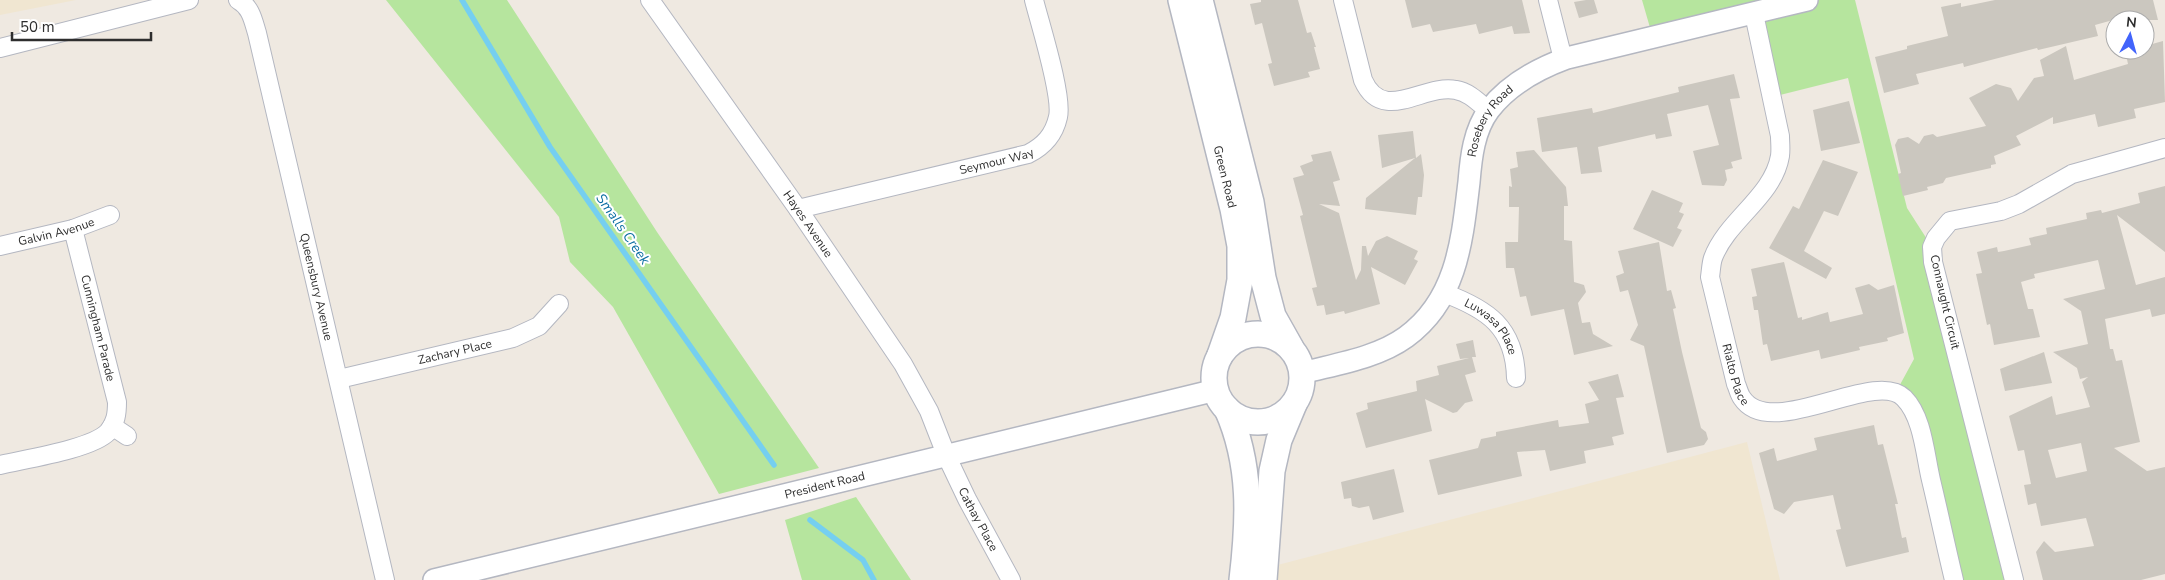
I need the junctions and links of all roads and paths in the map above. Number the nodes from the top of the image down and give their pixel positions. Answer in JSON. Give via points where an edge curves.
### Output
{"nodes":[{"id":1,"x":189,"y":0,"type":"edge"},
{"id":2,"x":238,"y":0,"type":"edge"},
{"id":3,"x":650,"y":0,"type":"edge"},
{"id":4,"x":1034,"y":0,"type":"edge"},
{"id":5,"x":1181,"y":0,"type":"edge"},
{"id":6,"x":1200,"y":0,"type":"edge"},
{"id":7,"x":1343,"y":0,"type":"edge"},
{"id":8,"x":1548,"y":0,"type":"edge"},
{"id":9,"x":1807,"y":0,"type":"edge"},
{"id":10,"x":1754,"y":14,"type":"junction"},
{"id":11,"x":0,"y":48,"type":"edge"},
{"id":12,"x":1563,"y":59,"type":"junction"},
{"id":13,"x":1489,"y":111,"type":"junction"},
{"id":14,"x":2165,"y":148,"type":"edge"},
{"id":15,"x":798,"y":209,"type":"junction"},
{"id":16,"x":110,"y":215,"type":"dead end"},
{"id":17,"x":73,"y":229,"type":"junction"},
{"id":18,"x":0,"y":246,"type":"edge"},
{"id":19,"x":1444,"y":293,"type":"junction"},
{"id":20,"x":559,"y":304,"type":"dead end"},
{"id":21,"x":1291,"y":348,"type":"junction"},
{"id":22,"x":1220,"y":355,"type":"junction"},
{"id":23,"x":1302,"y":373,"type":"junction"},
{"id":24,"x":1516,"y":378,"type":"dead end"},
{"id":25,"x":339,"y":379,"type":"junction"},
{"id":26,"x":1222,"y":400,"type":"junction"},
{"id":27,"x":1296,"y":400,"type":"junction"},
{"id":28,"x":112,"y":426,"type":"junction"},
{"id":29,"x":127,"y":436,"type":"dead end"},
{"id":30,"x":947,"y":457,"type":"junction"},
{"id":31,"x":0,"y":465,"type":"edge"},
{"id":32,"x":495,"y":573,"type":"edge"},
{"id":33,"x":385,"y":580,"type":"edge"},
{"id":34,"x":434,"y":580,"type":"edge"},
{"id":35,"x":1011,"y":580,"type":"edge"},
{"id":36,"x":1242,"y":580,"type":"edge"},
{"id":37,"x":1264,"y":580,"type":"edge"},
{"id":38,"x":1954,"y":580,"type":"edge"},
{"id":39,"x":2014,"y":580,"type":"edge"}],
"edges":[{"from":1,"to":11,"type":"street"},
{"from":2,"to":25,"type":"street","name":"Queensbury Avenue","via":[[252,15],[257,32]]},
{"from":3,"to":15,"type":"street","name":"Hayes Avenue"},
{"from":4,"to":15,"type":"street","name":"Seymour Way","via":[[1058,98],[1058,116],[1043,146],[1028,154]]},
{"from":5,"to":22,"type":"main road","name":"Green Road","via":[[1240,246],[1240,280],[1233,318]]},
{"from":6,"to":21,"type":"main road","name":"Green Road","via":[[1251,202],[1268,297],[1273,316]]},
{"from":7,"to":13,"type":"street","via":[[1363,80],[1374,96],[1390,102],[1447,89],[1457,90]]},
{"from":8,"to":12,"type":"street"},
{"from":9,"to":10,"type":"street","name":"Rosebery Road"},
{"from":10,"to":12,"type":"street","name":"Rosebery Road"},
{"from":10,"to":38,"type":"street","name":"Rialto Place","via":[[1780,136],[1780,156],[1758,197],[1721,242],[1713,259],[1710,277],[1736,384],[1742,399],[1754,408],[1771,412],[1792,411],[1880,390],[1896,392],[1903,397],[1910,405],[1919,430]]},
{"from":12,"to":13,"type":"street","name":"Rosebery Road","via":[[1526,77],[1508,90]]},
{"from":13,"to":19,"type":"street","name":"Rosebery Road","via":[[1477,132],[1455,270]]},
{"from":14,"to":39,"type":"street","name":"Connaught Circuit","via":[[2072,174],[2001,210],[1950,221],[1932,248]]},
{"from":15,"to":30,"type":"street","name":"Hayes Avenue","via":[[903,364],[929,411]]},
{"from":16,"to":17,"type":"street","name":"Galvin Avenue"},
{"from":17,"to":18,"type":"street","name":"Galvin Avenue"},
{"from":17,"to":28,"type":"street","name":"Cunningham Parade","via":[[117,402]]},
{"from":19,"to":23,"type":"street","name":"Rosebery Road","via":[[1428,319],[1404,339],[1365,355]]},
{"from":19,"to":24,"type":"street","name":"Luwasa Place","via":[[1474,305],[1492,318],[1512,347]]},
{"from":20,"to":25,"type":"street","name":"Zachary Place","via":[[539,326],[513,338]]},
{"from":21,"to":22,"type":"main road","via":[[1278,338],[1253,334],[1226,347]]},
{"from":21,"to":23,"type":"main road"},
{"from":22,"to":26,"type":"main road","via":[[1214,374]]},
{"from":23,"to":27,"type":"main road"},
{"from":25,"to":33,"type":"street","name":"Queensbury Avenue"},
{"from":26,"to":27,"type":"main road","via":[[1242,419],[1261,422],[1278,417]]},
{"from":26,"to":30,"type":"street","name":"President Road"},
{"from":26,"to":36,"type":"main road","via":[[1235,426],[1247,471],[1249,499]]},
{"from":27,"to":37,"type":"main road","via":[[1279,440],[1272,470]]},
{"from":28,"to":29,"type":"street"},
{"from":28,"to":31,"type":"street","via":[[100,439],[84,445]]},
{"from":30,"to":32,"type":"street","name":"President Road"},
{"from":30,"to":35,"type":"street","name":"Cathay Place"},
{"from":32,"to":34,"type":"street","name":"President Road"}]}
